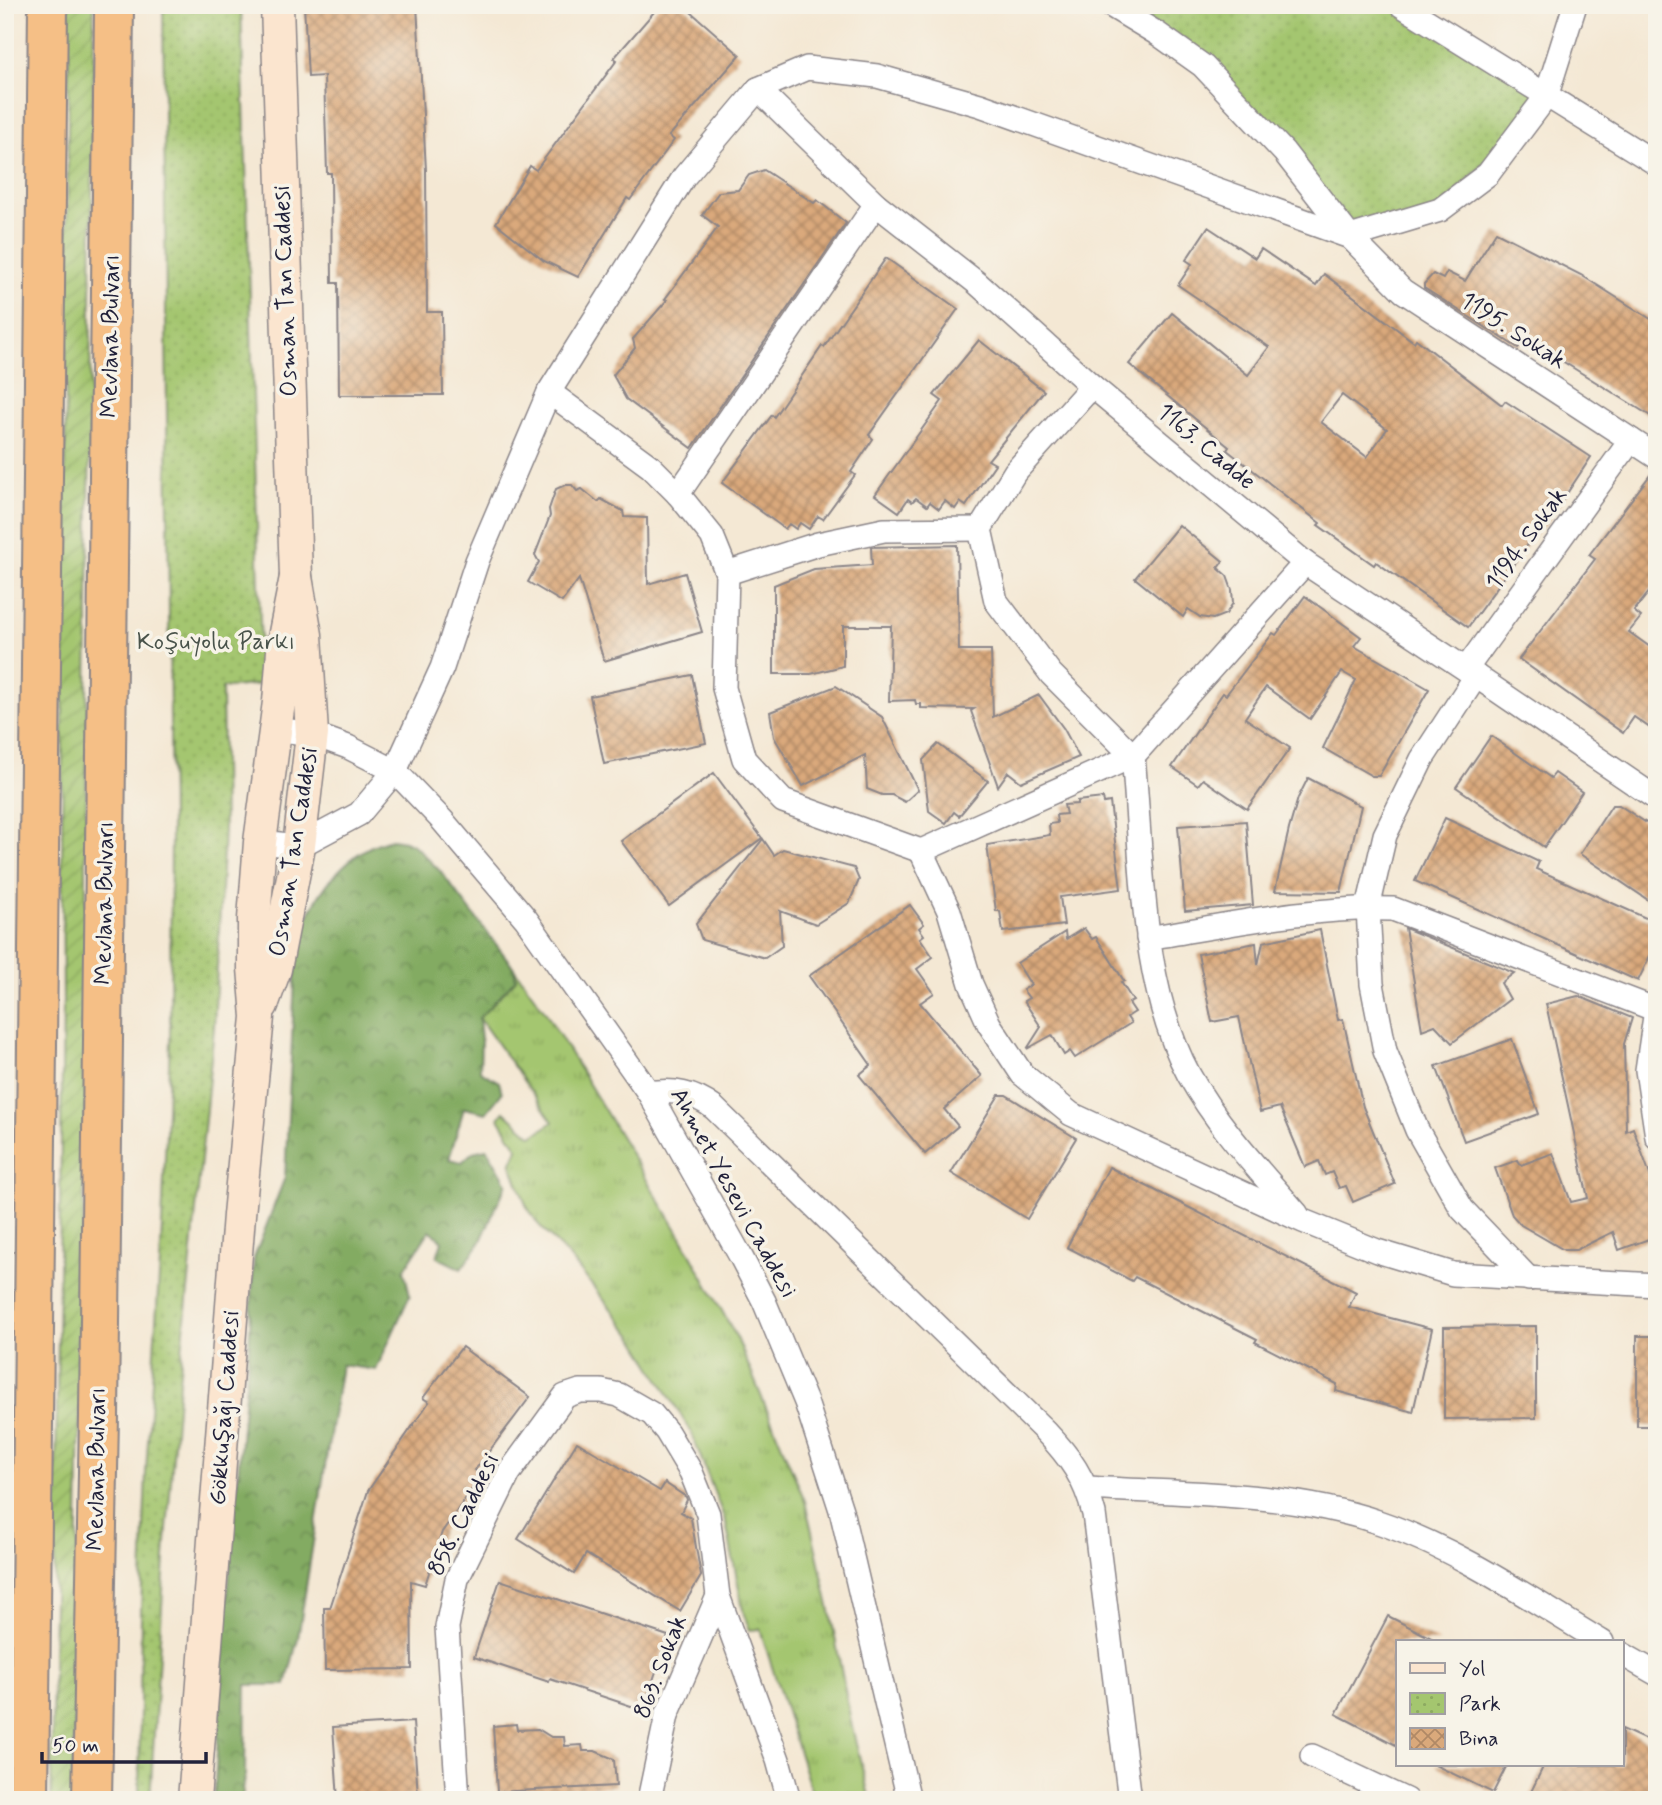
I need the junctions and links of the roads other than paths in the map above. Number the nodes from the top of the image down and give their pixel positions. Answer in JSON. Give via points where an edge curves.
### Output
{"nodes":[{"id":1,"x":48,"y":5,"type":"edge"},
{"id":2,"x":114,"y":5,"type":"edge"},
{"id":3,"x":277,"y":5,"type":"edge"},
{"id":4,"x":1110,"y":5,"type":"edge"},
{"id":5,"x":1401,"y":5,"type":"edge"},
{"id":6,"x":1575,"y":5,"type":"edge"},
{"id":7,"x":758,"y":89,"type":"junction"},
{"id":8,"x":1546,"y":97,"type":"junction"},
{"id":9,"x":1657,"y":164,"type":"edge"},
{"id":10,"x":876,"y":204,"type":"junction"},
{"id":11,"x":1350,"y":237,"type":"junction"},
{"id":12,"x":1091,"y":386,"type":"junction"},
{"id":13,"x":549,"y":392,"type":"junction"},
{"id":14,"x":1631,"y":440,"type":"junction"},
{"id":15,"x":1657,"y":457,"type":"edge"},
{"id":16,"x":678,"y":494,"type":"junction"},
{"id":17,"x":980,"y":528,"type":"junction"},
{"id":18,"x":1305,"y":563,"type":"junction"},
{"id":19,"x":727,"y":573,"type":"junction"},
{"id":20,"x":296,"y":577,"type":"junction"},
{"id":21,"x":1471,"y":672,"type":"junction"},
{"id":22,"x":275,"y":729,"type":"junction"},
{"id":23,"x":312,"y":734,"type":"junction"},
{"id":24,"x":1133,"y":755,"type":"junction"},
{"id":25,"x":395,"y":771,"type":"junction"},
{"id":26,"x":1657,"y":799,"type":"edge"},
{"id":27,"x":260,"y":842,"type":"junction"},
{"id":28,"x":299,"y":846,"type":"junction"},
{"id":29,"x":921,"y":851,"type":"junction"},
{"id":30,"x":1368,"y":908,"type":"junction"},
{"id":31,"x":1148,"y":938,"type":"junction"},
{"id":32,"x":1656,"y":1006,"type":"edge"},
{"id":33,"x":258,"y":1017,"type":"junction"},
{"id":34,"x":649,"y":1093,"type":"junction"},
{"id":35,"x":1657,"y":1137,"type":"edge"},
{"id":36,"x":1303,"y":1221,"type":"junction"},
{"id":37,"x":1529,"y":1279,"type":"junction"},
{"id":38,"x":1657,"y":1286,"type":"edge"},
{"id":39,"x":1088,"y":1489,"type":"junction"},
{"id":40,"x":718,"y":1596,"type":"junction"},
{"id":41,"x":1599,"y":1640,"type":"edge"},
{"id":42,"x":1624,"y":1655,"type":"edge"},
{"id":43,"x":1657,"y":1674,"type":"edge"},
{"id":44,"x":1311,"y":1756,"type":"dead end"},
{"id":45,"x":29,"y":1800,"type":"edge"},
{"id":46,"x":92,"y":1800,"type":"edge"},
{"id":47,"x":194,"y":1800,"type":"edge"},
{"id":48,"x":458,"y":1800,"type":"edge"},
{"id":49,"x":649,"y":1800,"type":"edge"},
{"id":50,"x":789,"y":1800,"type":"edge"},
{"id":51,"x":909,"y":1800,"type":"edge"},
{"id":52,"x":1130,"y":1800,"type":"edge"},
{"id":53,"x":1406,"y":1800,"type":"edge"}],
"edges":[{"from":1,"to":45,"type":"highway"},
{"from":2,"to":46,"type":"highway","name":"Mevlana Bulvarı"},
{"from":3,"to":20,"type":"street","name":"Osman Tan Caddesi"},
{"from":4,"to":11,"type":"street","name":"1195. Sokak","via":[[1203,66],[1284,152]]},
{"from":5,"to":8,"type":"street"},
{"from":6,"to":8,"type":"street"},
{"from":7,"to":10,"type":"street","name":"1163. Cadde"},
{"from":7,"to":11,"type":"street","via":[[807,68],[877,76],[980,105]]},
{"from":7,"to":13,"type":"street","via":[[684,177]]},
{"from":8,"to":9,"type":"street"},
{"from":8,"to":11,"type":"street","via":[[1488,173],[1440,210]]},
{"from":10,"to":12,"type":"street","name":"1163. Cadde","via":[[977,283]]},
{"from":10,"to":16,"type":"street"},
{"from":11,"to":14,"type":"street","name":"1195. Sokak","via":[[1403,291]]},
{"from":12,"to":17,"type":"street","via":[[1015,472]]},
{"from":12,"to":18,"type":"street","name":"1163. Cadde"},
{"from":13,"to":16,"type":"street","via":[[651,467]]},
{"from":13,"to":25,"type":"street","via":[[477,561],[442,668]]},
{"from":14,"to":15,"type":"street","name":"1195. Sokak"},
{"from":14,"to":21,"type":"street","name":"1194. Sokak"},
{"from":16,"to":19,"type":"street","via":[[712,536]]},
{"from":17,"to":19,"type":"street","via":[[884,530],[817,544]]},
{"from":17,"to":24,"type":"street","via":[[996,601],[1051,674]]},
{"from":18,"to":21,"type":"street","name":"1163. Cadde"},
{"from":18,"to":24,"type":"street"},
{"from":19,"to":29,"type":"street","via":[[724,688],[744,759],[783,801]]},
{"from":20,"to":22,"type":"street","name":"Osman Tan Caddesi","via":[[284,638]]},
{"from":20,"to":23,"type":"street","name":"Osman Tan Caddesi","via":[[306,635]]},
{"from":21,"to":26,"type":"street","name":"1163. Cadde"},
{"from":21,"to":30,"type":"street","name":"1194. Sokak","via":[[1385,835]]},
{"from":22,"to":23,"type":"street","name":"Ahmet Yesevi Caddesi"},
{"from":22,"to":27,"type":"street","name":"Osman Tan Caddesi"},
{"from":23,"to":25,"type":"street","name":"Ahmet Yesevi Caddesi"},
{"from":23,"to":28,"type":"street","name":"Osman Tan Caddesi"},
{"from":24,"to":29,"type":"street"},
{"from":24,"to":31,"type":"street"},
{"from":25,"to":28,"type":"street","via":[[359,814]]},
{"from":25,"to":34,"type":"street","name":"Ahmet Yesevi Caddesi","via":[[526,919]]},
{"from":27,"to":28,"type":"street"},
{"from":27,"to":33,"type":"street","name":"Osman Tan Caddesi","via":[[254,931]]},
{"from":28,"to":33,"type":"street","name":"Osman Tan Caddesi","via":[[275,969]]},
{"from":29,"to":36,"type":"street","via":[[949,911],[971,984],[1023,1074],[1071,1114]]},
{"from":30,"to":31,"type":"street"},
{"from":30,"to":32,"type":"street","via":[[1394,909]]},
{"from":30,"to":37,"type":"street","name":"1194. Sokak","via":[[1373,984],[1385,1051],[1416,1130],[1462,1209]]},
{"from":31,"to":36,"type":"street","via":[[1164,1012],[1189,1074],[1234,1142]]},
{"from":32,"to":35,"type":"street","via":[[1647,1070]]},
{"from":33,"to":47,"type":"street","name":"Gökkuşağı Caddesi"},
{"from":34,"to":39,"type":"street","via":[[687,1093],[714,1108],[1045,1431]]},
{"from":34,"to":51,"type":"street","name":"Ahmet Yesevi Caddesi","via":[[752,1278],[806,1402],[841,1510]]},
{"from":36,"to":37,"type":"street","via":[[1377,1251],[1453,1274]]},
{"from":37,"to":38,"type":"street"},
{"from":39,"to":41,"type":"street","via":[[1275,1499],[1366,1519],[1440,1548]]},
{"from":39,"to":52,"type":"street"},
{"from":40,"to":48,"type":"street","name":"858. Caddesi","via":[[708,1514],[691,1472],[667,1432],[652,1414],[619,1395],[580,1391],[565,1396],[509,1473],[457,1579],[447,1628]]},
{"from":40,"to":49,"type":"street","name":"863. Sokak","via":[[667,1715]]},
{"from":40,"to":50,"type":"street","name":"858. Caddesi"},
{"from":42,"to":43,"type":"street"},
{"from":44,"to":53,"type":"street"}]}
